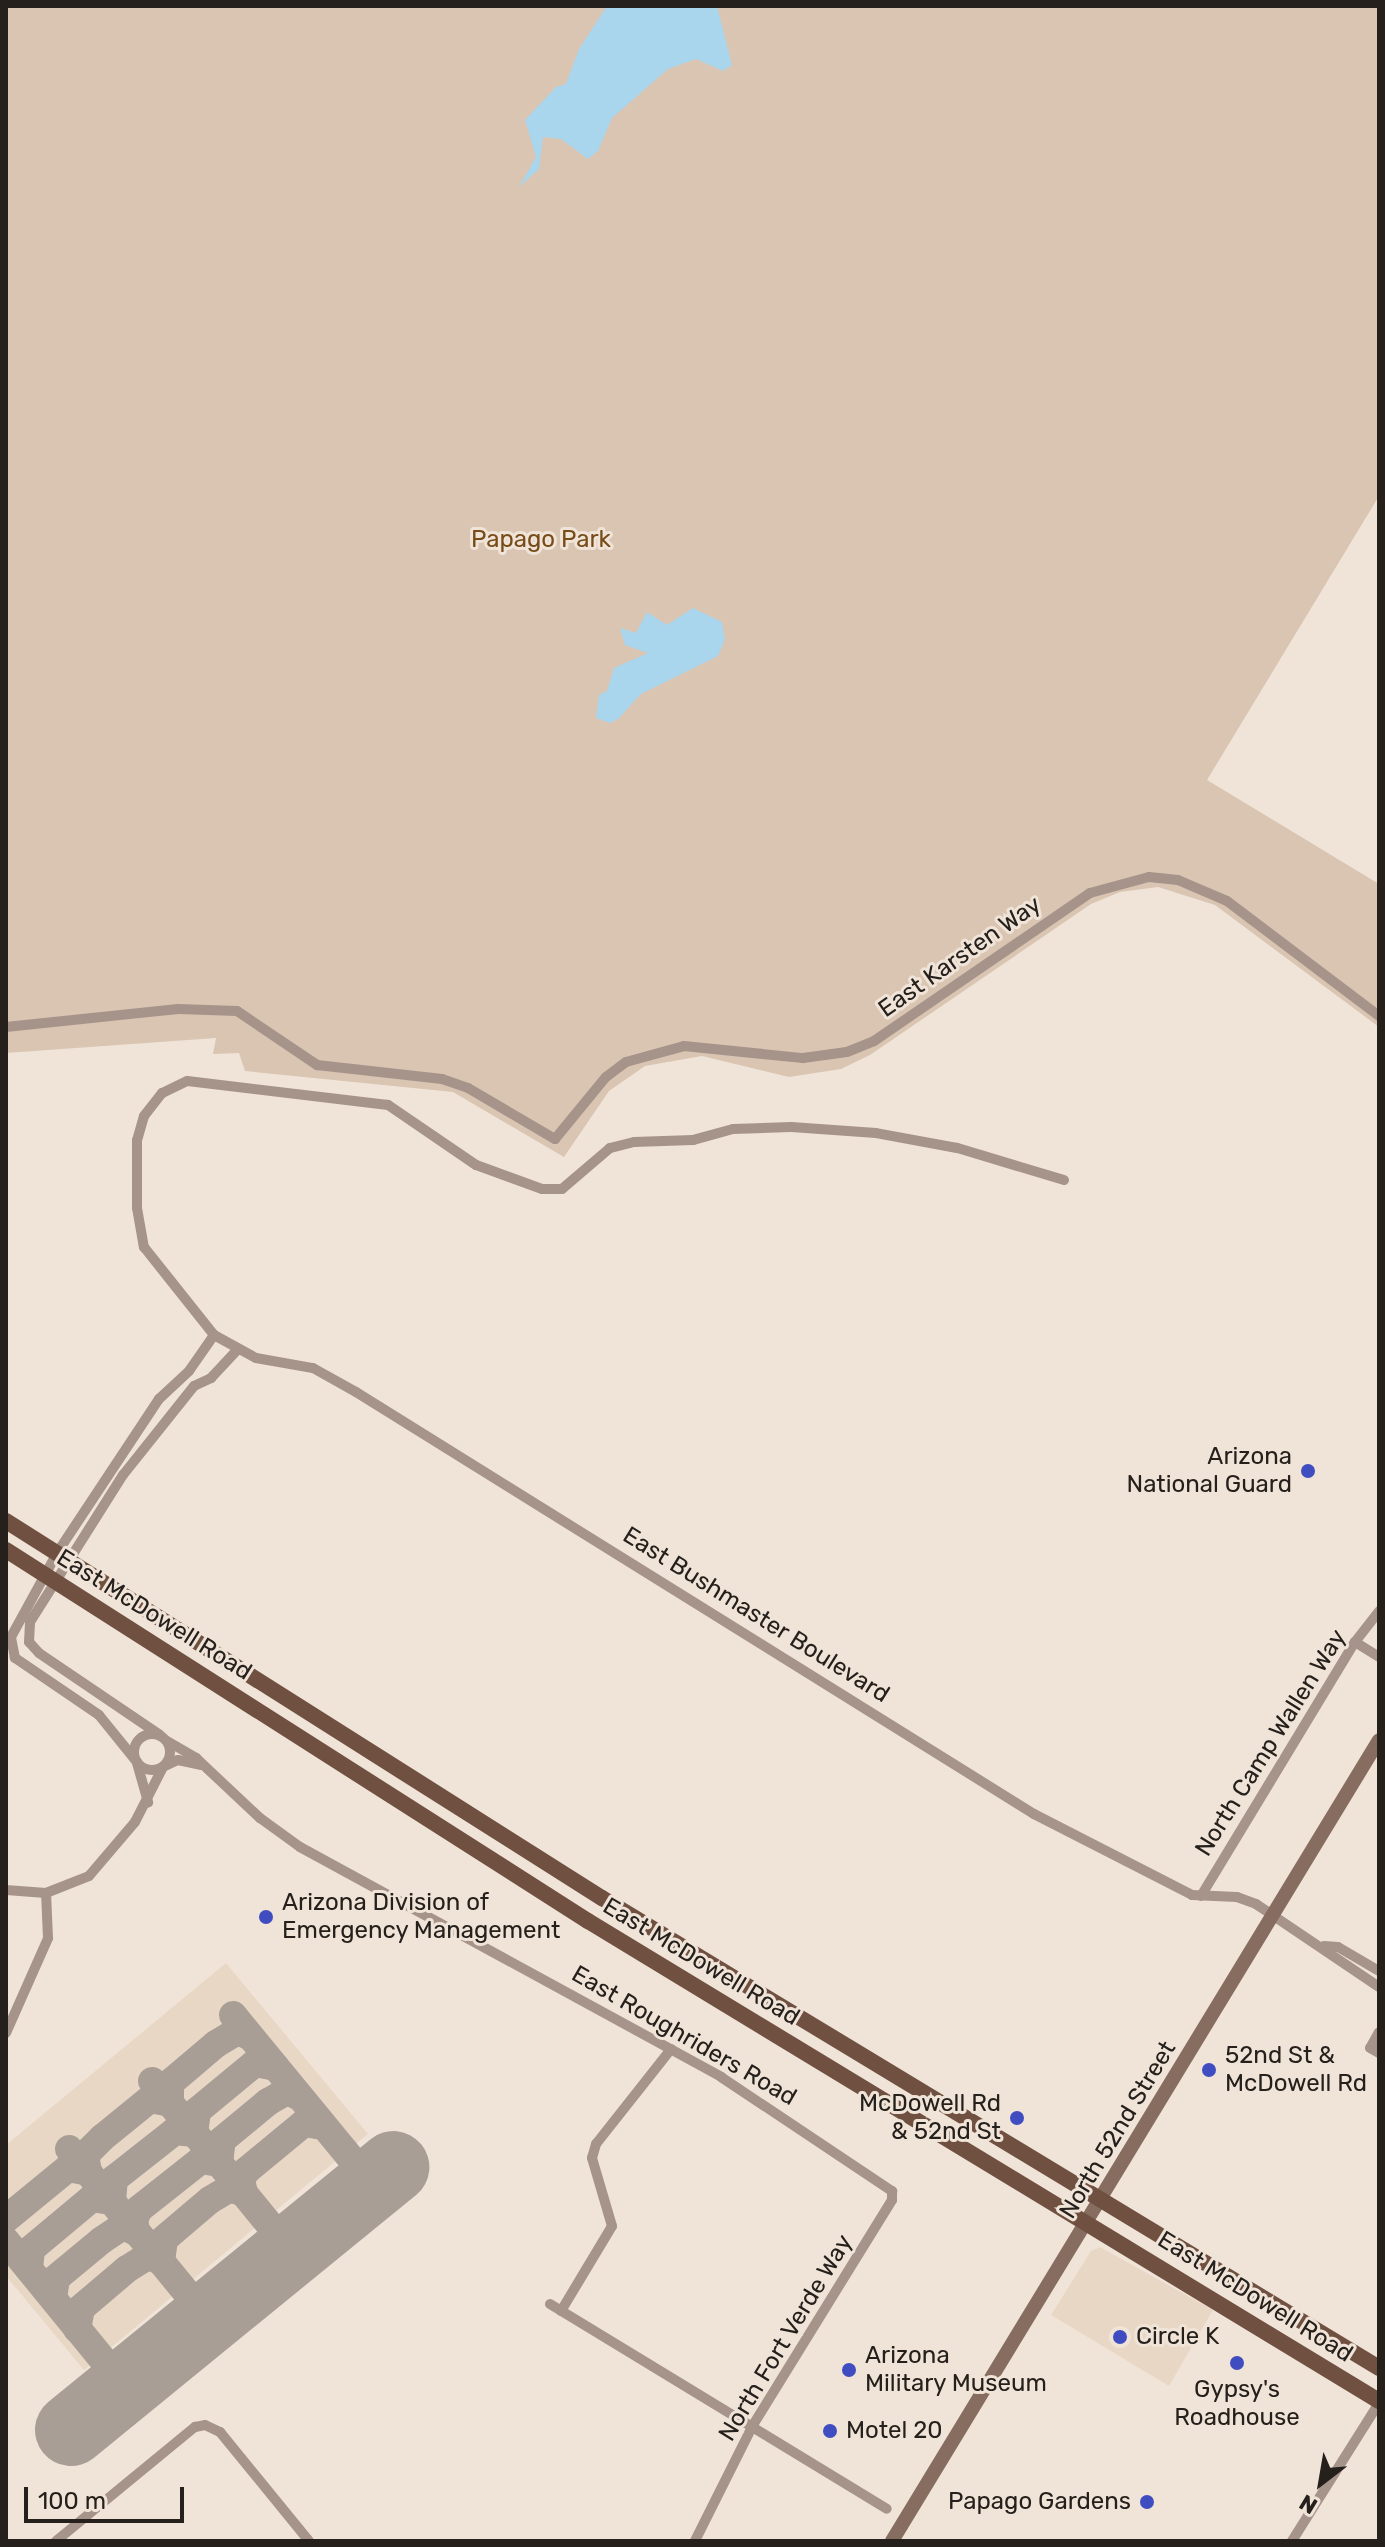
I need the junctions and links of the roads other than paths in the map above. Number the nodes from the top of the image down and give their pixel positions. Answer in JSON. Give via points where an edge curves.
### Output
{"nodes":[{"id":1,"x":1379,"y":1016,"type":"edge"},
{"id":2,"x":6,"y":1027,"type":"edge"},
{"id":3,"x":1064,"y":1180,"type":"dead end"},
{"id":4,"x":214,"y":1335,"type":"junction"},
{"id":5,"x":238,"y":1349,"type":"junction"},
{"id":6,"x":6,"y":1521,"type":"edge"},
{"id":7,"x":6,"y":1550,"type":"edge"},
{"id":8,"x":63,"y":1557,"type":"junction"},
{"id":9,"x":51,"y":1577,"type":"junction"},
{"id":10,"x":1379,"y":1611,"type":"edge"},
{"id":11,"x":1355,"y":1642,"type":"junction"},
{"id":12,"x":1379,"y":1657,"type":"edge"},
{"id":13,"x":164,"y":1738,"type":"junction"},
{"id":14,"x":1379,"y":1740,"type":"edge"},
{"id":15,"x":137,"y":1763,"type":"junction"},
{"id":16,"x":201,"y":1765,"type":"junction"},
{"id":17,"x":164,"y":1767,"type":"junction"},
{"id":18,"x":148,"y":1802,"type":"junction"},
{"id":19,"x":6,"y":1890,"type":"edge"},
{"id":20,"x":46,"y":1893,"type":"junction"},
{"id":21,"x":1201,"y":1896,"type":"junction"},
{"id":22,"x":1274,"y":1915,"type":"junction"},
{"id":23,"x":1324,"y":1946,"type":"junction"},
{"id":24,"x":1379,"y":1971,"type":"edge"},
{"id":25,"x":1379,"y":1987,"type":"edge"},
{"id":26,"x":1379,"y":2032,"type":"edge"},
{"id":27,"x":6,"y":2033,"type":"edge"},
{"id":28,"x":671,"y":2049,"type":"junction"},
{"id":29,"x":1379,"y":2053,"type":"edge"},
{"id":30,"x":1103,"y":2198,"type":"junction"},
{"id":31,"x":892,"y":2200,"type":"joint"},
{"id":32,"x":1088,"y":2222,"type":"junction"},
{"id":33,"x":550,"y":2304,"type":"dead end"},
{"id":34,"x":561,"y":2311,"type":"junction"},
{"id":35,"x":1379,"y":2368,"type":"edge"},
{"id":36,"x":1379,"y":2402,"type":"edge"},
{"id":37,"x":752,"y":2427,"type":"junction"},
{"id":38,"x":887,"y":2509,"type":"dead end"},
{"id":39,"x":56,"y":2541,"type":"edge"},
{"id":40,"x":309,"y":2541,"type":"edge"},
{"id":41,"x":695,"y":2541,"type":"edge"},
{"id":42,"x":892,"y":2541,"type":"edge"},
{"id":43,"x":1292,"y":2541,"type":"edge"}],
"edges":[{"from":1,"to":2,"type":"street","name":"East Karsten Way","via":[[1227,901],[1178,880],[1134,879],[1090,893],[874,1041],[847,1052],[803,1058],[684,1046],[626,1062],[606,1077],[555,1139],[442,1079],[317,1065],[237,1011],[178,1009]]},
{"from":3,"to":4,"type":"street","via":[[957,1148],[876,1133],[791,1127],[634,1142],[610,1148],[562,1189],[542,1189],[476,1165],[388,1105],[187,1081],[162,1093],[144,1116],[137,1140],[137,1208],[144,1247]]},
{"from":4,"to":5,"type":"street","name":"East Bushmaster Boulevard"},
{"from":4,"to":8,"type":"street","via":[[189,1371],[159,1399]]},
{"from":5,"to":8,"type":"street","via":[[181,1401]]},
{"from":5,"to":21,"type":"street","name":"East Bushmaster Boulevard","via":[[256,1358],[313,1368],[356,1392],[1034,1814]]},
{"from":6,"to":8,"type":"main road","name":"East McDowell Road"},
{"from":7,"to":9,"type":"main road","name":"East McDowell Road"},
{"from":8,"to":9,"type":"street"},
{"from":8,"to":30,"type":"main road","name":"East McDowell Road","via":[[602,1898]]},
{"from":9,"to":13,"type":"street","via":[[30,1622],[29,1642],[53,1664]]},
{"from":9,"to":15,"type":"street","via":[[12,1629],[15,1658],[99,1715]]},
{"from":9,"to":32,"type":"main road","name":"East McDowell Road","via":[[588,1921]]},
{"from":10,"to":11,"type":"street","name":"North Camp Wallen Way"},
{"from":11,"to":12,"type":"street"},
{"from":11,"to":21,"type":"street","name":"North Camp Wallen Way"},
{"from":13,"to":15,"type":"street","via":[[138,1740]]},
{"from":13,"to":16,"type":"street","name":"East Roughriders Road"},
{"from":13,"to":17,"type":"street","via":[[170,1757]]},
{"from":14,"to":22,"type":"main road","name":"North 52nd Street"},
{"from":15,"to":17,"type":"street","via":[[153,1771]]},
{"from":15,"to":18,"type":"street"},
{"from":16,"to":17,"type":"street","via":[[178,1760]]},
{"from":16,"to":28,"type":"street","name":"East Roughriders Road","via":[[300,1847]]},
{"from":17,"to":18,"type":"street"},
{"from":18,"to":20,"type":"street","via":[[89,1876]]},
{"from":19,"to":20,"type":"street"},
{"from":20,"to":27,"type":"street","via":[[48,1938]]},
{"from":21,"to":22,"type":"street","name":"East Bushmaster Boulevard","via":[[1237,1897]]},
{"from":22,"to":23,"type":"street"},
{"from":22,"to":30,"type":"main road","name":"North 52nd Street"},
{"from":23,"to":24,"type":"street","via":[[1338,1947]]},
{"from":23,"to":25,"type":"street","via":[[1332,1959]]},
{"from":26,"to":29,"type":"street","via":[[1370,2048]]},
{"from":28,"to":31,"type":"street","name":"East Roughriders Road","via":[[882,2180],[892,2191]]},
{"from":28,"to":34,"type":"street","via":[[592,2152],[612,2226]]},
{"from":30,"to":32,"type":"main road","name":"North 52nd Street"},
{"from":30,"to":35,"type":"main road","name":"East McDowell Road"},
{"from":31,"to":37,"type":"street","name":"North Fort Verde Way"},
{"from":32,"to":36,"type":"main road","name":"East McDowell Road"},
{"from":32,"to":42,"type":"main road","name":"North 52nd Street"},
{"from":33,"to":34,"type":"street"},
{"from":34,"to":37,"type":"street"},
{"from":36,"to":43,"type":"street"},
{"from":37,"to":38,"type":"street"},
{"from":37,"to":41,"type":"street","name":"North Fort Verde Way"},
{"from":39,"to":40,"type":"street","via":[[195,2427],[205,2425],[220,2432]]}]}
